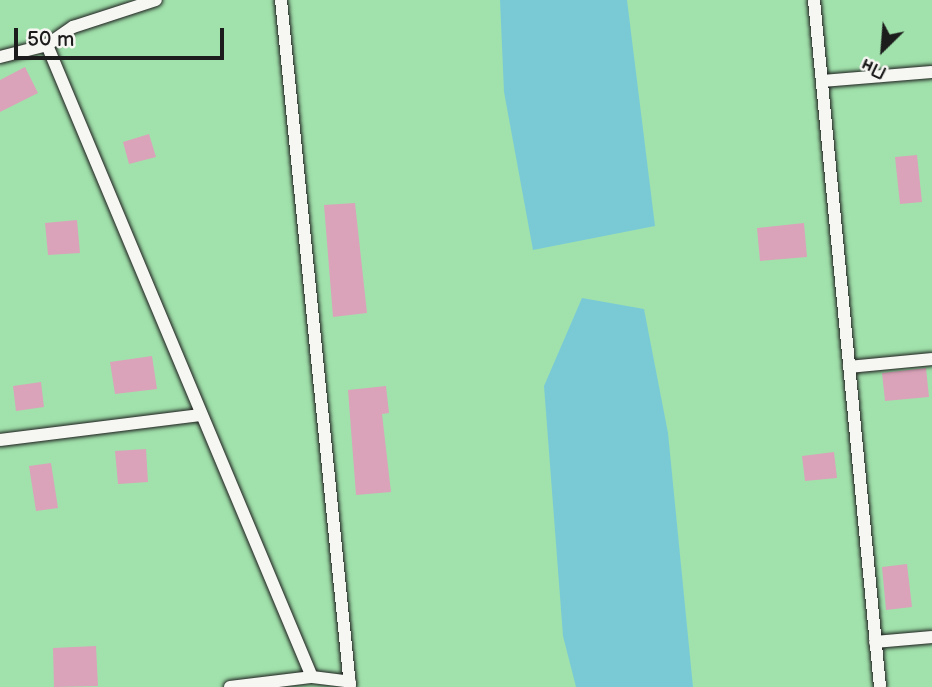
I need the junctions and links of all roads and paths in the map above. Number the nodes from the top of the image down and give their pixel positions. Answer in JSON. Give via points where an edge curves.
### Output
{"nodes":[{"id":1,"x":156,"y":0,"type":"edge"},
{"id":2,"x":281,"y":0,"type":"edge"},
{"id":3,"x":814,"y":0,"type":"edge"},
{"id":4,"x":47,"y":45,"type":"junction"},
{"id":5,"x":0,"y":57,"type":"edge"},
{"id":6,"x":932,"y":72,"type":"edge"},
{"id":7,"x":822,"y":81,"type":"junction"},
{"id":8,"x":932,"y":359,"type":"edge"},
{"id":9,"x":849,"y":368,"type":"junction"},
{"id":10,"x":200,"y":415,"type":"junction"},
{"id":11,"x":0,"y":440,"type":"edge"},
{"id":12,"x":932,"y":637,"type":"edge"},
{"id":13,"x":876,"y":642,"type":"junction"},
{"id":14,"x":312,"y":677,"type":"junction"},
{"id":15,"x":350,"y":684,"type":"edge"},
{"id":16,"x":230,"y":687,"type":"edge"},
{"id":17,"x":880,"y":687,"type":"edge"}],
"edges":[{"from":1,"to":4,"type":"lane","via":[[73,27]]},
{"from":2,"to":15,"type":"lane"},
{"from":3,"to":7,"type":"lane"},
{"from":4,"to":5,"type":"lane"},
{"from":4,"to":10,"type":"lane"},
{"from":6,"to":7,"type":"lane"},
{"from":7,"to":9,"type":"lane"},
{"from":8,"to":9,"type":"lane"},
{"from":9,"to":13,"type":"lane"},
{"from":10,"to":11,"type":"lane"},
{"from":10,"to":14,"type":"lane"},
{"from":12,"to":13,"type":"lane"},
{"from":13,"to":17,"type":"lane"},
{"from":14,"to":15,"type":"lane"},
{"from":14,"to":16,"type":"lane"}]}
